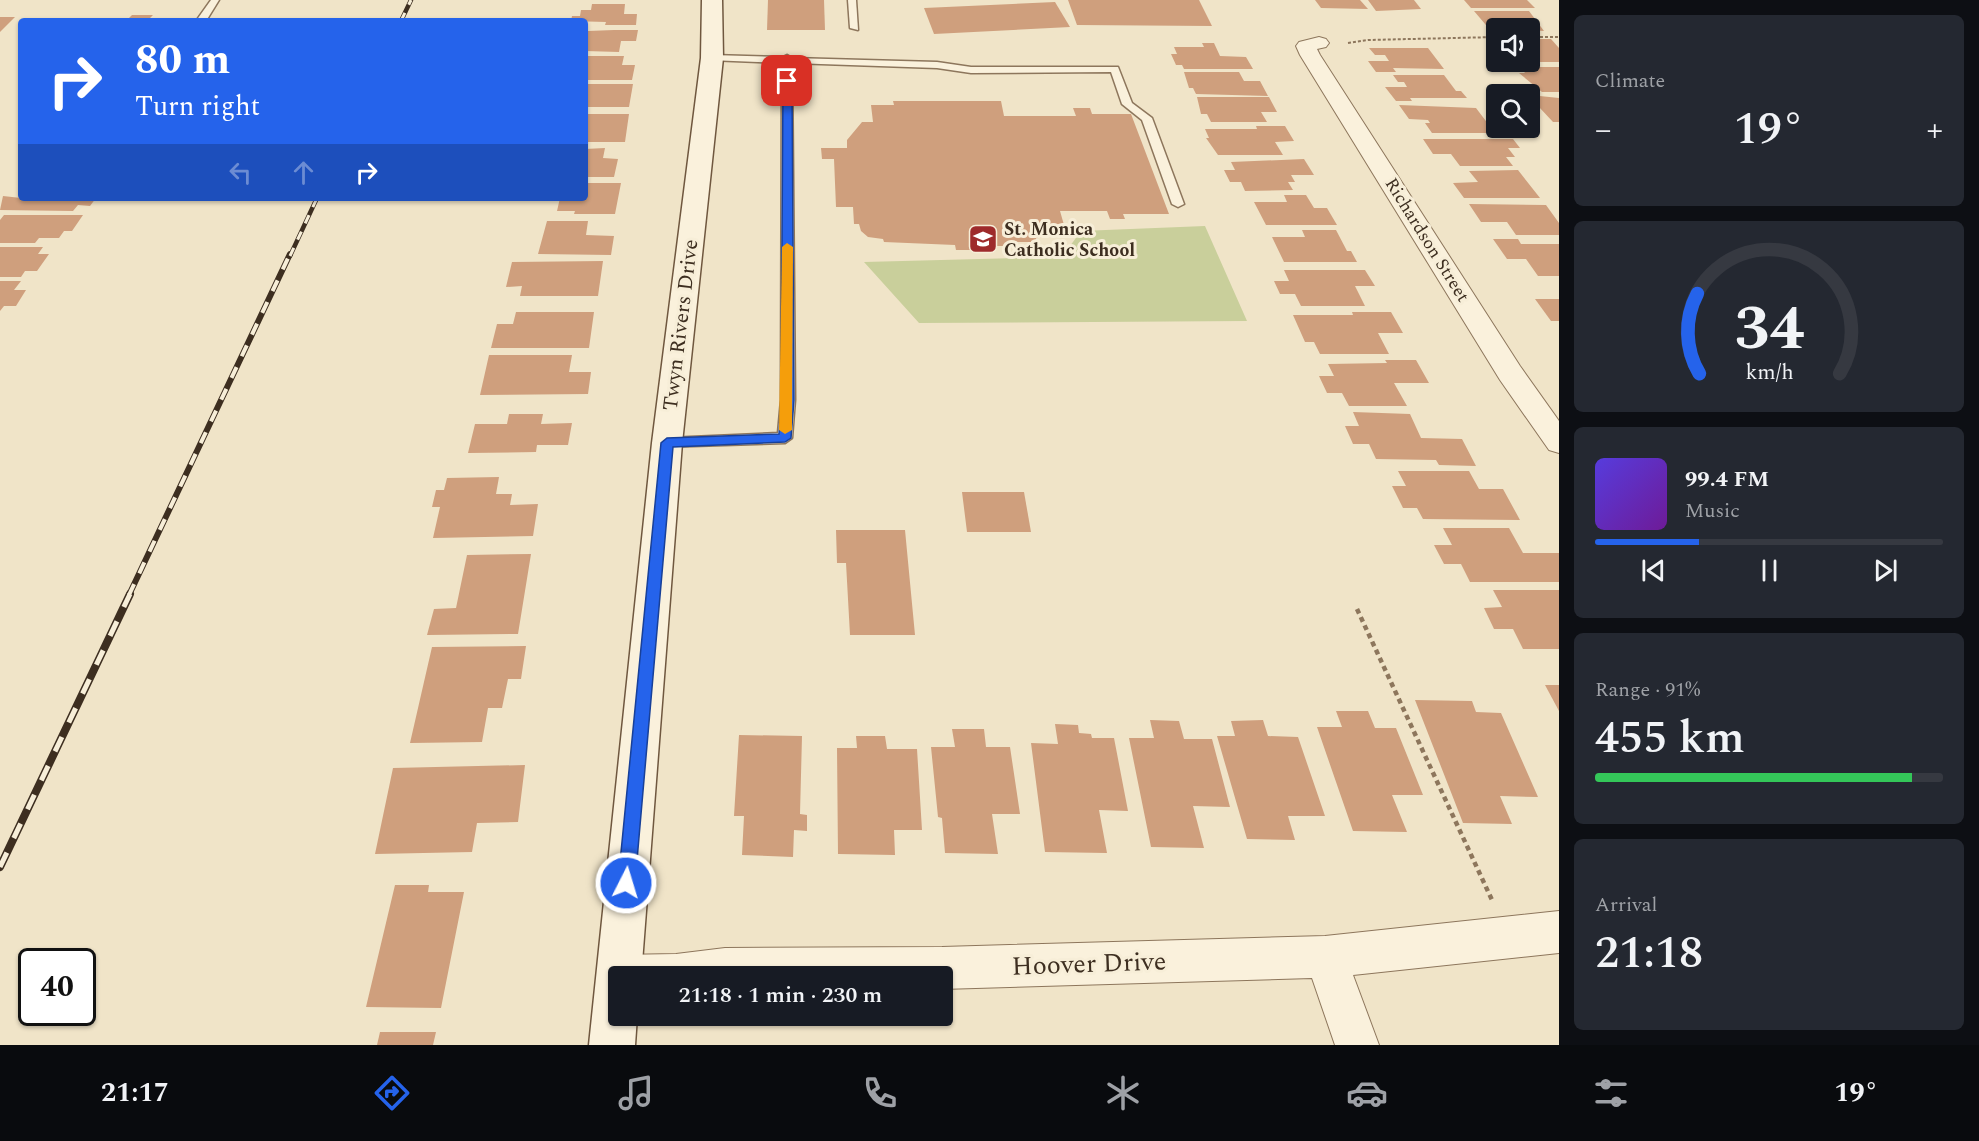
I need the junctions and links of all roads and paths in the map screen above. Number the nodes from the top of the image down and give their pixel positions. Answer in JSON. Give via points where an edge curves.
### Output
{"nodes":[{"id":1,"x":215,"y":0,"type":"edge"},
{"id":2,"x":712,"y":0,"type":"edge"},
{"id":3,"x":852,"y":0,"type":"edge"},
{"id":4,"x":203,"y":18,"type":"edge"},
{"id":5,"x":855,"y":28,"type":"dead end"},
{"id":6,"x":1486,"y":37,"type":"edge"},
{"id":7,"x":1540,"y":37,"type":"edge"},
{"id":8,"x":1559,"y":37,"type":"edge"},
{"id":9,"x":1320,"y":43,"type":"joint"},
{"id":10,"x":712,"y":58,"type":"junction"},
{"id":11,"x":787,"y":58,"type":"junction"},
{"id":12,"x":1178,"y":204,"type":"dead end"},
{"id":13,"x":667,"y":443,"type":"junction"},
{"id":14,"x":1559,"y":443,"type":"edge"},
{"id":15,"x":1358,"y":609,"type":"dead end"},
{"id":16,"x":1559,"y":932,"type":"edge"},
{"id":17,"x":1509,"y":936,"type":"junction"},
{"id":18,"x":1324,"y":957,"type":"junction"},
{"id":19,"x":619,"y":966,"type":"edge"},
{"id":20,"x":953,"y":968,"type":"edge"},
{"id":21,"x":614,"y":1026,"type":"edge"},
{"id":22,"x":612,"y":1045,"type":"edge"},
{"id":23,"x":1357,"y":1045,"type":"edge"}],
"edges":[{"from":1,"to":4,"type":"lane"},
{"from":2,"to":10,"type":"street","name":"Twyn Rivers Drive"},
{"from":3,"to":5,"type":"lane"},
{"from":6,"to":9,"type":"path"},
{"from":7,"to":8,"type":"path"},
{"from":9,"to":14,"type":"street","name":"Richardson Street","via":[[1306,46],[1310,56],[1510,373]]},
{"from":10,"to":11,"type":"lane"},
{"from":10,"to":13,"type":"street","name":"Twyn Rivers Drive"},
{"from":11,"to":12,"type":"lane","via":[[971,70],[1115,69],[1128,104],[1147,118]]},
{"from":11,"to":13,"type":"lane","via":[[785,438]]},
{"from":13,"to":19,"type":"street","name":"Twyn Rivers Drive"},
{"from":15,"to":17,"type":"path"},
{"from":16,"to":17,"type":"street","name":"Hoover Drive"},
{"from":17,"to":18,"type":"street","name":"Hoover Drive"},
{"from":18,"to":20,"type":"street","name":"Hoover Drive"},
{"from":18,"to":23,"type":"street"},
{"from":21,"to":22,"type":"street","name":"Twyn Rivers Drive"}]}
